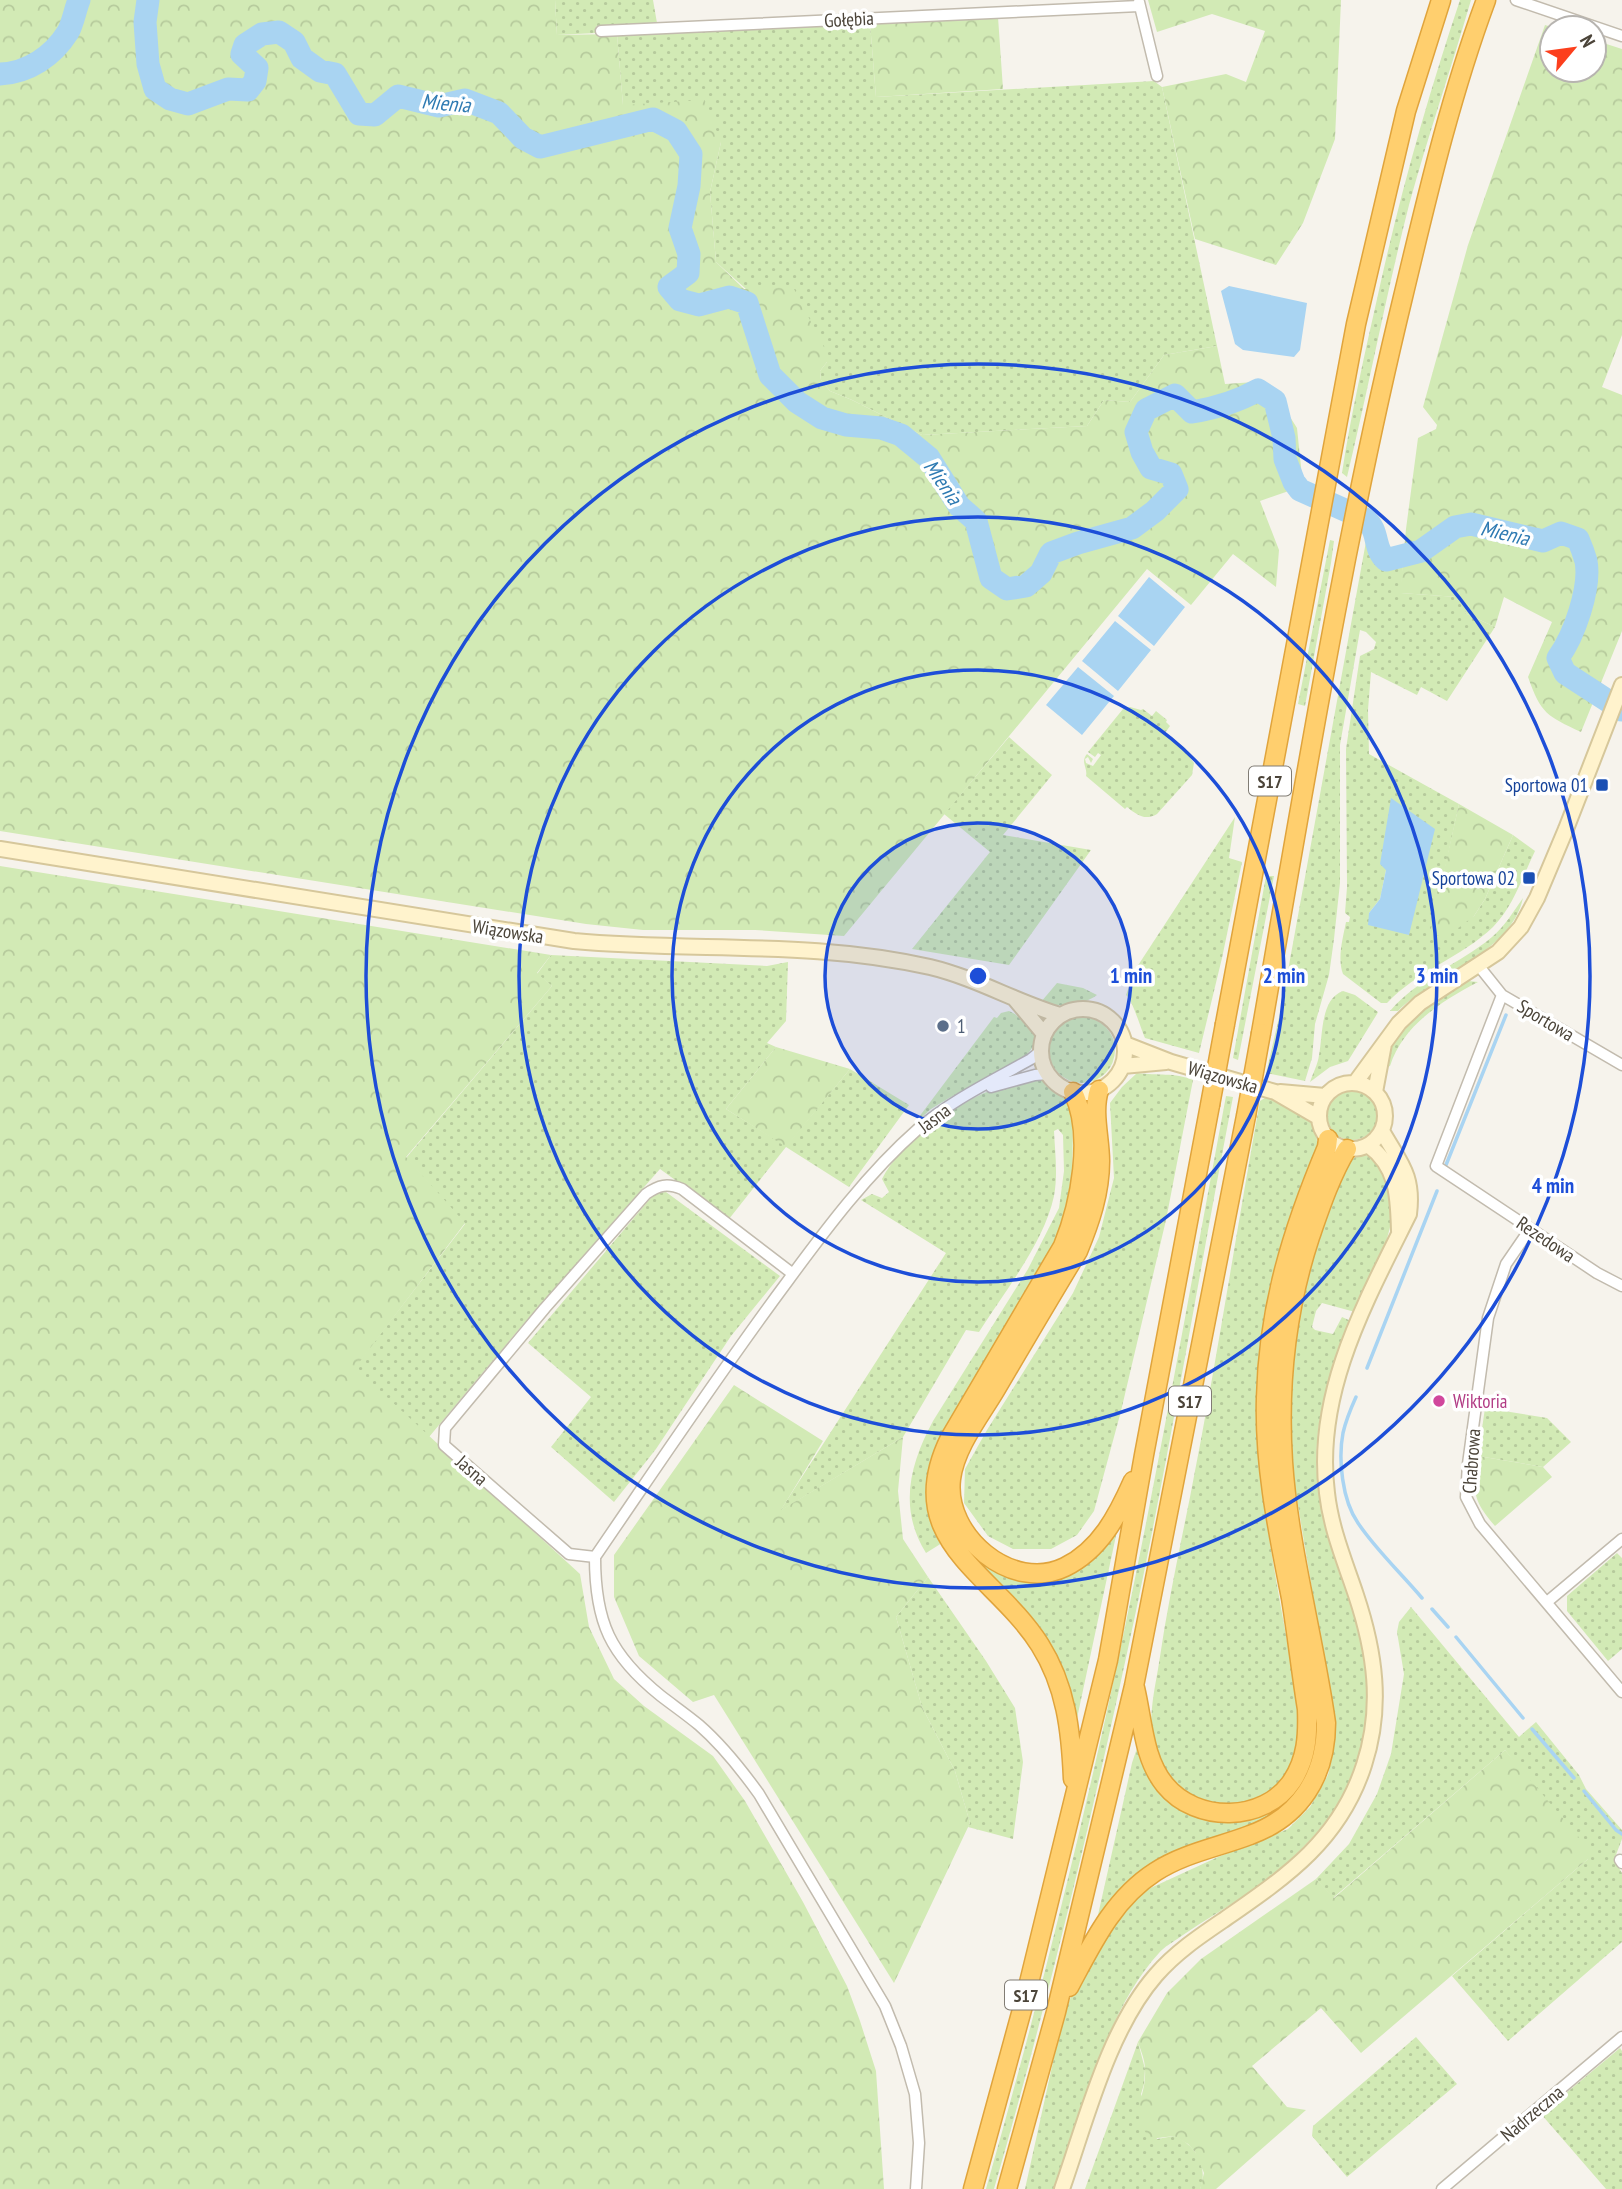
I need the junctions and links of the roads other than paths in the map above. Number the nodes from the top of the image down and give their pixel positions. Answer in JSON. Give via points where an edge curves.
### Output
{"nodes":[{"id":1,"x":1441,"y":0,"type":"edge"},
{"id":2,"x":1486,"y":0,"type":"edge"},
{"id":3,"x":1517,"y":0,"type":"edge"},
{"id":4,"x":1139,"y":3,"type":"edge"},
{"id":5,"x":601,"y":31,"type":"dead end"},
{"id":6,"x":1622,"y":36,"type":"edge"},
{"id":7,"x":1157,"y":76,"type":"dead end"},
{"id":8,"x":1622,"y":686,"type":"edge"},
{"id":9,"x":0,"y":849,"type":"edge"},
{"id":10,"x":1478,"y":965,"type":"junction"},
{"id":11,"x":1503,"y":995,"type":"junction"},
{"id":12,"x":1014,"y":998,"type":"junction"},
{"id":13,"x":1060,"y":1015,"type":"junction"},
{"id":14,"x":1044,"y":1034,"type":"junction"},
{"id":15,"x":1125,"y":1044,"type":"junction"},
{"id":16,"x":1384,"y":1044,"type":"junction"},
{"id":17,"x":1041,"y":1051,"type":"junction"},
{"id":18,"x":1171,"y":1062,"type":"junction"},
{"id":19,"x":1622,"y":1065,"type":"edge"},
{"id":20,"x":1122,"y":1066,"type":"junction"},
{"id":21,"x":1048,"y":1074,"type":"junction"},
{"id":22,"x":1355,"y":1083,"type":"junction"},
{"id":23,"x":1099,"y":1090,"type":"junction"},
{"id":24,"x":1073,"y":1092,"type":"junction"},
{"id":25,"x":1275,"y":1092,"type":"junction"},
{"id":26,"x":1375,"y":1092,"type":"junction"},
{"id":27,"x":970,"y":1093,"type":"junction"},
{"id":28,"x":1325,"y":1096,"type":"junction"},
{"id":29,"x":1318,"y":1117,"type":"junction"},
{"id":30,"x":1382,"y":1131,"type":"junction"},
{"id":31,"x":1328,"y":1139,"type":"junction"},
{"id":32,"x":1368,"y":1145,"type":"junction"},
{"id":33,"x":1348,"y":1149,"type":"junction"},
{"id":34,"x":1530,"y":1230,"type":"junction"},
{"id":35,"x":1399,"y":1234,"type":"junction"},
{"id":36,"x":793,"y":1274,"type":"junction"},
{"id":37,"x":1622,"y":1286,"type":"edge"},
{"id":38,"x":1144,"y":1455,"type":"junction"},
{"id":39,"x":1622,"y":1539,"type":"edge"},
{"id":40,"x":595,"y":1558,"type":"junction"},
{"id":41,"x":1547,"y":1602,"type":"junction"},
{"id":42,"x":1134,"y":1686,"type":"junction"},
{"id":43,"x":1622,"y":1692,"type":"edge"},
{"id":44,"x":1073,"y":1800,"type":"junction"},
{"id":45,"x":1056,"y":2012,"type":"junction"},
{"id":46,"x":1622,"y":2037,"type":"edge"},
{"id":47,"x":916,"y":2189,"type":"edge"},
{"id":48,"x":973,"y":2189,"type":"edge"},
{"id":49,"x":1007,"y":2189,"type":"edge"},
{"id":50,"x":1062,"y":2189,"type":"edge"},
{"id":51,"x":1442,"y":2189,"type":"edge"}],
"edges":[{"from":1,"to":38,"type":"highway","number":"S17","bridge":true,"via":[[1396,150],[1356,324]]},
{"from":2,"to":42,"type":"highway","number":"S17","bridge":true,"via":[[1436,160],[1363,475],[1246,1116]]},
{"from":3,"to":6,"type":"street"},
{"from":4,"to":5,"type":"street","name":"Gołębia"},
{"from":4,"to":7,"type":"street","name":"Gołębia"},
{"from":8,"to":10,"type":"main road","via":[[1529,914],[1498,953]]},
{"from":9,"to":12,"type":"main road","name":"Wiązowska","via":[[574,941],[839,951],[931,967],[974,979]]},
{"from":10,"to":11,"type":"street","name":"Sportowa"},
{"from":10,"to":16,"type":"main road","via":[[1420,1003]]},
{"from":11,"to":19,"type":"street","name":"Sportowa"},
{"from":11,"to":34,"type":"street","name":"Rezedowa","via":[[1436,1166]]},
{"from":12,"to":13,"type":"main road","name":"Wiązowska"},
{"from":12,"to":14,"type":"main road","name":"Wiązowska"},
{"from":13,"to":14,"type":"main road"},
{"from":13,"to":15,"type":"main road","via":[[1076,1009],[1098,1011],[1116,1024]]},
{"from":14,"to":17,"type":"main road"},
{"from":15,"to":18,"type":"main road","name":"Wiązowska"},
{"from":15,"to":20,"type":"main road"},
{"from":16,"to":22,"type":"main road"},
{"from":16,"to":26,"type":"main road"},
{"from":17,"to":21,"type":"main road"},
{"from":17,"to":27,"type":"street","name":"Jasna"},
{"from":18,"to":20,"type":"main road","name":"Wiązowska"},
{"from":18,"to":25,"type":"main road","name":"Wiązowska"},
{"from":20,"to":23,"type":"main road","via":[[1113,1081]]},
{"from":21,"to":24,"type":"main road"},
{"from":21,"to":27,"type":"street","name":"Jasna"},
{"from":22,"to":26,"type":"main road"},
{"from":22,"to":28,"type":"main road","via":[[1338,1085]]},
{"from":23,"to":24,"type":"main road"},
{"from":23,"to":38,"type":"highway","via":[[1095,1101],[1100,1164],[1091,1221],[1078,1251],[967,1438],[951,1480],[953,1501],[970,1539],[986,1556],[1010,1569],[1038,1573],[1063,1568],[1101,1540]]},
{"from":24,"to":44,"type":"highway","via":[[1078,1103],[1082,1165],[1073,1219],[1062,1246],[945,1447],[936,1477],[941,1523],[950,1544],[1024,1622],[1058,1677],[1072,1747]]},
{"from":25,"to":28,"type":"main road","name":"Wiązowska"},
{"from":25,"to":29,"type":"main road","name":"Wiązowska"},
{"from":26,"to":30,"type":"main road","via":[[1385,1110]]},
{"from":27,"to":36,"type":"street","name":"Jasna","via":[[907,1139]]},
{"from":28,"to":29,"type":"main road"},
{"from":29,"to":31,"type":"main road"},
{"from":30,"to":32,"type":"main road"},
{"from":30,"to":35,"type":"main road","via":[[1407,1172],[1411,1194],[1409,1214]]},
{"from":31,"to":33,"type":"main road"},
{"from":31,"to":42,"type":"highway","via":[[1286,1258],[1274,1315],[1265,1401],[1269,1477],[1307,1709],[1308,1741],[1292,1782],[1261,1806],[1238,1813],[1211,1812],[1187,1804],[1166,1786],[1152,1764]]},
{"from":32,"to":33,"type":"main road"},
{"from":32,"to":35,"type":"main road","via":[[1390,1167],[1396,1184]]},
{"from":33,"to":45,"type":"highway","via":[[1304,1255],[1292,1303],[1282,1382],[1283,1464],[1326,1723],[1321,1766],[1303,1800],[1275,1824],[1167,1864],[1132,1890],[1099,1930]]},
{"from":34,"to":37,"type":"street","name":"Rezedowa"},
{"from":34,"to":41,"type":"street","name":"Chabrowa","via":[[1511,1254],[1492,1303],[1466,1497],[1480,1524]]},
{"from":35,"to":50,"type":"main road","via":[[1339,1371],[1325,1444],[1329,1510],[1374,1657],[1374,1723],[1365,1764],[1348,1803],[1308,1857],[1189,1944],[1145,1989],[1111,2052]]},
{"from":36,"to":40,"type":"street","name":"Jasna"},
{"from":36,"to":40,"type":"street","name":"Jasna","via":[[682,1189],[656,1186],[445,1428],[444,1445],[569,1555]]},
{"from":38,"to":44,"type":"highway","number":"S17","via":[[1108,1660]]},
{"from":39,"to":41,"type":"street"},
{"from":40,"to":47,"type":"street","via":[[601,1620],[621,1657],[737,1763],[885,2006],[915,2094]]},
{"from":41,"to":43,"type":"street","name":"Chabrowa"},
{"from":42,"to":45,"type":"highway","number":"S17"},
{"from":44,"to":48,"type":"highway","number":"S17"},
{"from":45,"to":49,"type":"highway","number":"S17"},
{"from":46,"to":51,"type":"street","name":"Nadrzeczna"}]}
